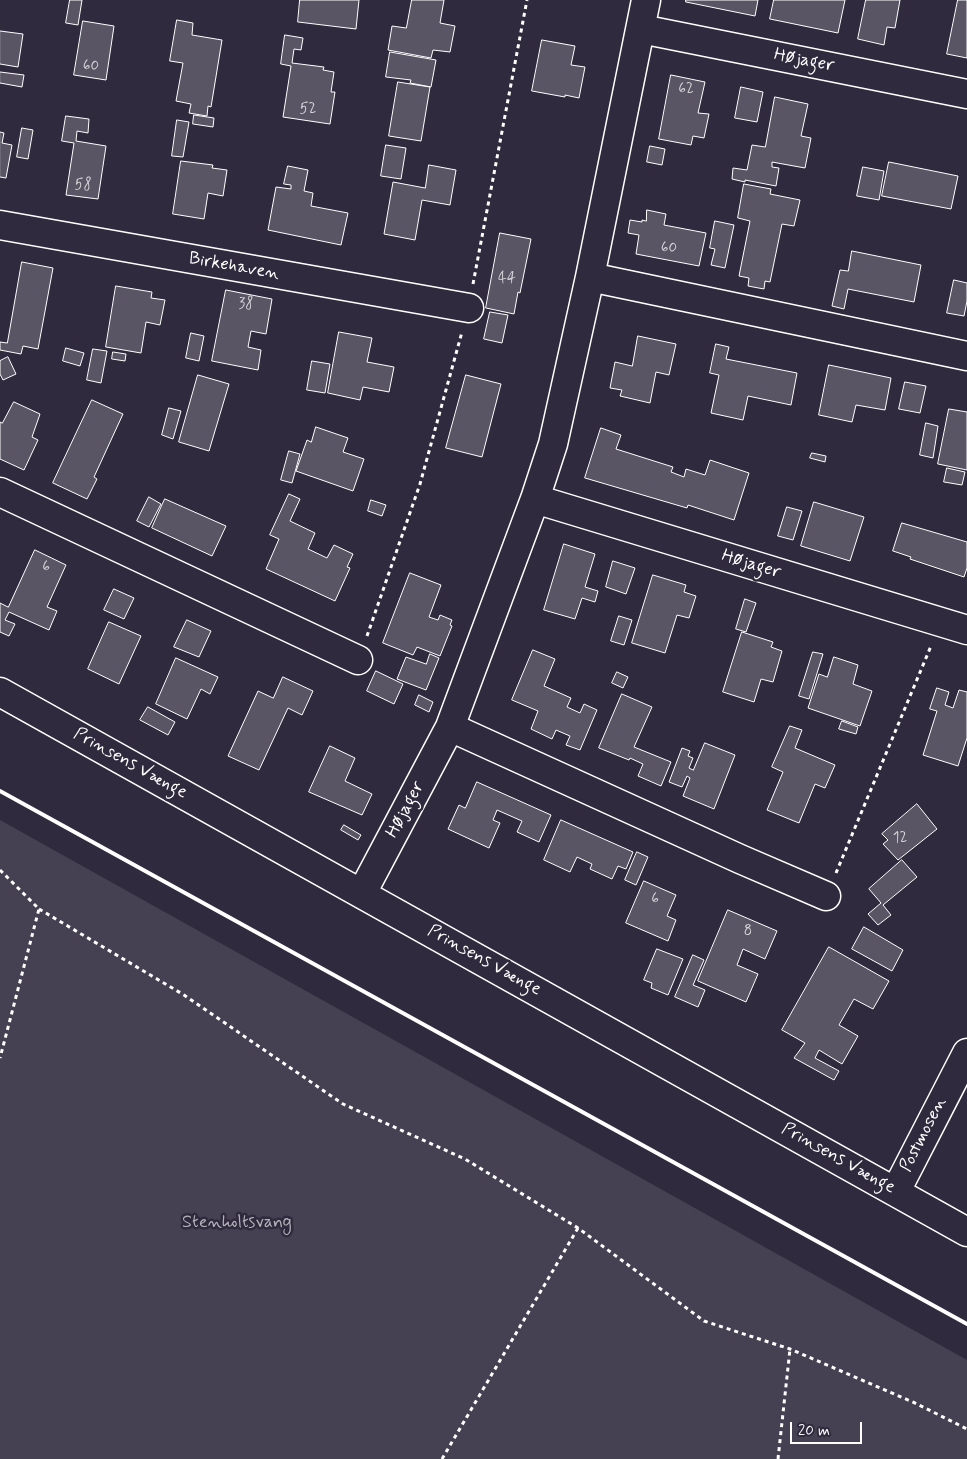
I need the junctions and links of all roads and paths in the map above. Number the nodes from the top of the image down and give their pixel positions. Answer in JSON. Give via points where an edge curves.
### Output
{"nodes":[{"id":1,"x":646,"y":0,"type":"edge"},
{"id":2,"x":641,"y":29,"type":"junction"},
{"id":3,"x":967,"y":94,"type":"edge"},
{"id":4,"x":0,"y":225,"type":"edge"},
{"id":5,"x":590,"y":278,"type":"junction"},
{"id":6,"x":469,"y":308,"type":"dead end"},
{"id":7,"x":967,"y":356,"type":"edge"},
{"id":8,"x":0,"y":492,"type":"edge"},
{"id":9,"x":536,"y":499,"type":"junction"},
{"id":10,"x":941,"y":622,"type":"junction"},
{"id":11,"x":967,"y":630,"type":"edge"},
{"id":12,"x":358,"y":660,"type":"dead end"},
{"id":13,"x":0,"y":692,"type":"edge"},
{"id":14,"x":450,"y":727,"type":"junction"},
{"id":15,"x":0,"y":870,"type":"edge"},
{"id":16,"x":362,"y":893,"type":"junction"},
{"id":17,"x":826,"y":896,"type":"joint"},
{"id":18,"x":39,"y":909,"type":"junction"},
{"id":19,"x":967,"y":1053,"type":"edge"},
{"id":20,"x":0,"y":1058,"type":"edge"},
{"id":21,"x":896,"y":1191,"type":"junction"},
{"id":22,"x":578,"y":1228,"type":"junction"},
{"id":23,"x":967,"y":1232,"type":"edge"},
{"id":24,"x":790,"y":1349,"type":"junction"},
{"id":25,"x":967,"y":1429,"type":"edge"},
{"id":26,"x":442,"y":1459,"type":"edge"},
{"id":27,"x":778,"y":1459,"type":"edge"}],
"edges":[{"from":1,"to":2,"type":"street","name":"Højager"},
{"from":2,"to":3,"type":"street","name":"Højager"},
{"from":2,"to":5,"type":"street","name":"Højager"},
{"from":4,"to":6,"type":"street","name":"Birkehaven"},
{"from":5,"to":7,"type":"street"},
{"from":5,"to":9,"type":"street","name":"Højager","via":[[553,444]]},
{"from":8,"to":12,"type":"street"},
{"from":9,"to":10,"type":"street","name":"Højager"},
{"from":9,"to":14,"type":"street","name":"Højager"},
{"from":10,"to":11,"type":"street","name":"Højager"},
{"from":10,"to":17,"type":"path"},
{"from":13,"to":16,"type":"street","name":"Prinsens Vænge"},
{"from":14,"to":16,"type":"street","name":"Højager"},
{"from":14,"to":17,"type":"street"},
{"from":15,"to":18,"type":"path"},
{"from":16,"to":21,"type":"street","name":"Prinsens Vænge"},
{"from":18,"to":20,"type":"path"},
{"from":18,"to":22,"type":"path","via":[[184,995],[343,1104],[465,1159]]},
{"from":19,"to":21,"type":"street","name":"Postmosen"},
{"from":21,"to":23,"type":"street","name":"Prinsens Vænge"},
{"from":22,"to":24,"type":"path","via":[[704,1321]]},
{"from":22,"to":26,"type":"path"},
{"from":24,"to":25,"type":"path","via":[[915,1402]]},
{"from":24,"to":27,"type":"path"}]}
